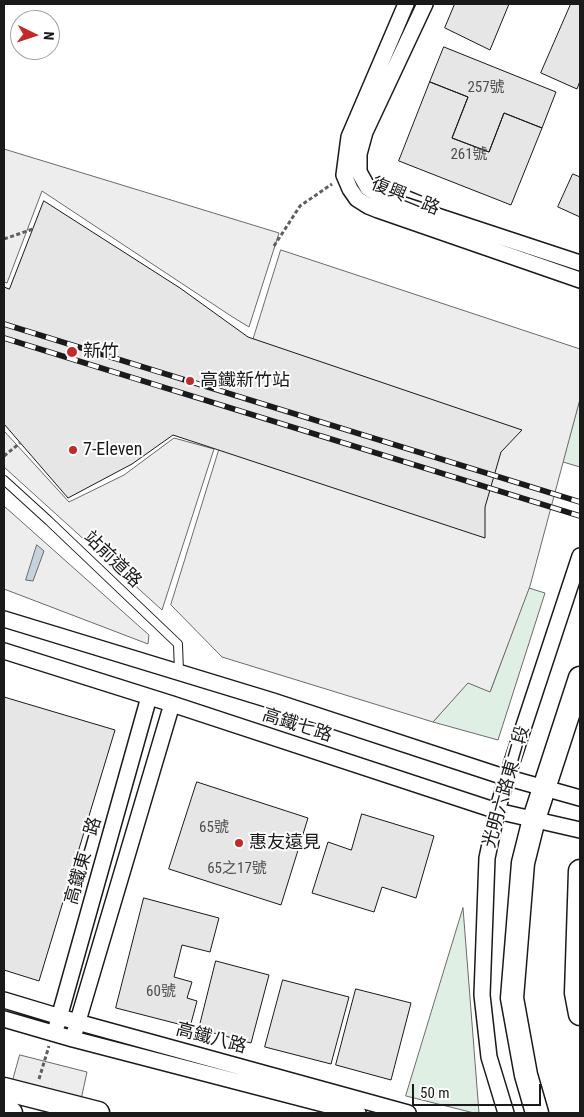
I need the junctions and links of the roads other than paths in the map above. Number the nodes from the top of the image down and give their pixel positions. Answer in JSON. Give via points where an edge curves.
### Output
{"nodes":[{"id":1,"x":406,"y":4,"type":"edge"},
{"id":2,"x":425,"y":4,"type":"edge"},
{"id":3,"x":580,"y":263,"type":"edge"},
{"id":4,"x":580,"y":280,"type":"edge"},
{"id":5,"x":4,"y":480,"type":"edge"},
{"id":6,"x":580,"y":556,"type":"edge"},
{"id":7,"x":4,"y":619,"type":"edge"},
{"id":8,"x":4,"y":651,"type":"edge"},
{"id":9,"x":179,"y":672,"type":"junction"},
{"id":10,"x":580,"y":678,"type":"edge"},
{"id":11,"x":149,"y":697,"type":"junction"},
{"id":12,"x":172,"y":704,"type":"junction"},
{"id":13,"x":507,"y":778,"type":"junction"},
{"id":14,"x":544,"y":788,"type":"junction"},
{"id":15,"x":580,"y":798,"type":"edge"},
{"id":16,"x":497,"y":811,"type":"junction"},
{"id":17,"x":534,"y":819,"type":"junction"},
{"id":18,"x":580,"y":830,"type":"edge"},
{"id":19,"x":580,"y":871,"type":"edge"},
{"id":20,"x":4,"y":1000,"type":"edge"},
{"id":21,"x":580,"y":1014,"type":"edge"},
{"id":22,"x":60,"y":1017,"type":"junction"},
{"id":23,"x":4,"y":1019,"type":"edge"},
{"id":24,"x":77,"y":1022,"type":"junction"},
{"id":25,"x":53,"y":1034,"type":"junction"},
{"id":26,"x":73,"y":1039,"type":"junction"},
{"id":27,"x":4,"y":1089,"type":"edge"},
{"id":28,"x":31,"y":1105,"type":"edge"},
{"id":29,"x":4,"y":1111,"type":"edge"},
{"id":30,"x":504,"y":1112,"type":"edge"},
{"id":31,"x":11,"y":1113,"type":"edge"},
{"id":32,"x":98,"y":1113,"type":"edge"},
{"id":33,"x":358,"y":1113,"type":"edge"},
{"id":34,"x":408,"y":1113,"type":"edge"},
{"id":35,"x":537,"y":1113,"type":"edge"}],
"edges":[{"from":1,"to":4,"type":"street","name":"復興二路","via":[[349,137],[344,175],[350,190],[368,206]]},
{"from":2,"to":3,"type":"street","name":"復興二路","via":[[358,154],[359,172],[368,188],[383,198]]},
{"from":5,"to":9,"type":"lane","name":"站前道路","via":[[178,644]]},
{"from":6,"to":13,"type":"street","name":"光明六路東二段"},
{"from":7,"to":9,"type":"street","name":"高鐵七路"},
{"from":8,"to":11,"type":"street","name":"高鐵七路"},
{"from":9,"to":13,"type":"street","name":"高鐵七路","via":[[274,700]]},
{"from":10,"to":14,"type":"main road","name":"光明六路東二段"},
{"from":11,"to":12,"type":"street","name":"高鐵七路"},
{"from":11,"to":22,"type":"street","name":"高鐵東一路"},
{"from":12,"to":16,"type":"street","name":"高鐵七路"},
{"from":12,"to":24,"type":"street"},
{"from":13,"to":14,"type":"street","name":"高鐵七路"},
{"from":13,"to":16,"type":"street","name":"光明六路東二段"},
{"from":14,"to":15,"type":"street","name":"高鐵七路"},
{"from":14,"to":17,"type":"main road","name":"光明六路東二段"},
{"from":16,"to":17,"type":"street","name":"高鐵七路"},
{"from":16,"to":30,"type":"street","name":"光明六路東二段","via":[[487,858],[482,995],[489,1057]]},
{"from":17,"to":18,"type":"street","name":"高鐵七路"},
{"from":17,"to":35,"type":"main road","name":"光明六路東二段","via":[[523,864],[512,998],[526,1075]]},
{"from":19,"to":21,"type":"main road","via":[[576,992]]},
{"from":20,"to":22,"type":"street","name":"高鐵八路"},
{"from":22,"to":24,"type":"street","name":"高鐵八路"},
{"from":22,"to":25,"type":"street","name":"高鐵東一路"},
{"from":23,"to":25,"type":"street","name":"高鐵八路"},
{"from":24,"to":26,"type":"street"},
{"from":24,"to":34,"type":"street","name":"高鐵八路"},
{"from":25,"to":26,"type":"street","name":"高鐵八路"},
{"from":26,"to":33,"type":"street","name":"高鐵八路"},
{"from":27,"to":28,"type":"main road"},
{"from":28,"to":32,"type":"main road"},
{"from":29,"to":31,"type":"main road"}]}
